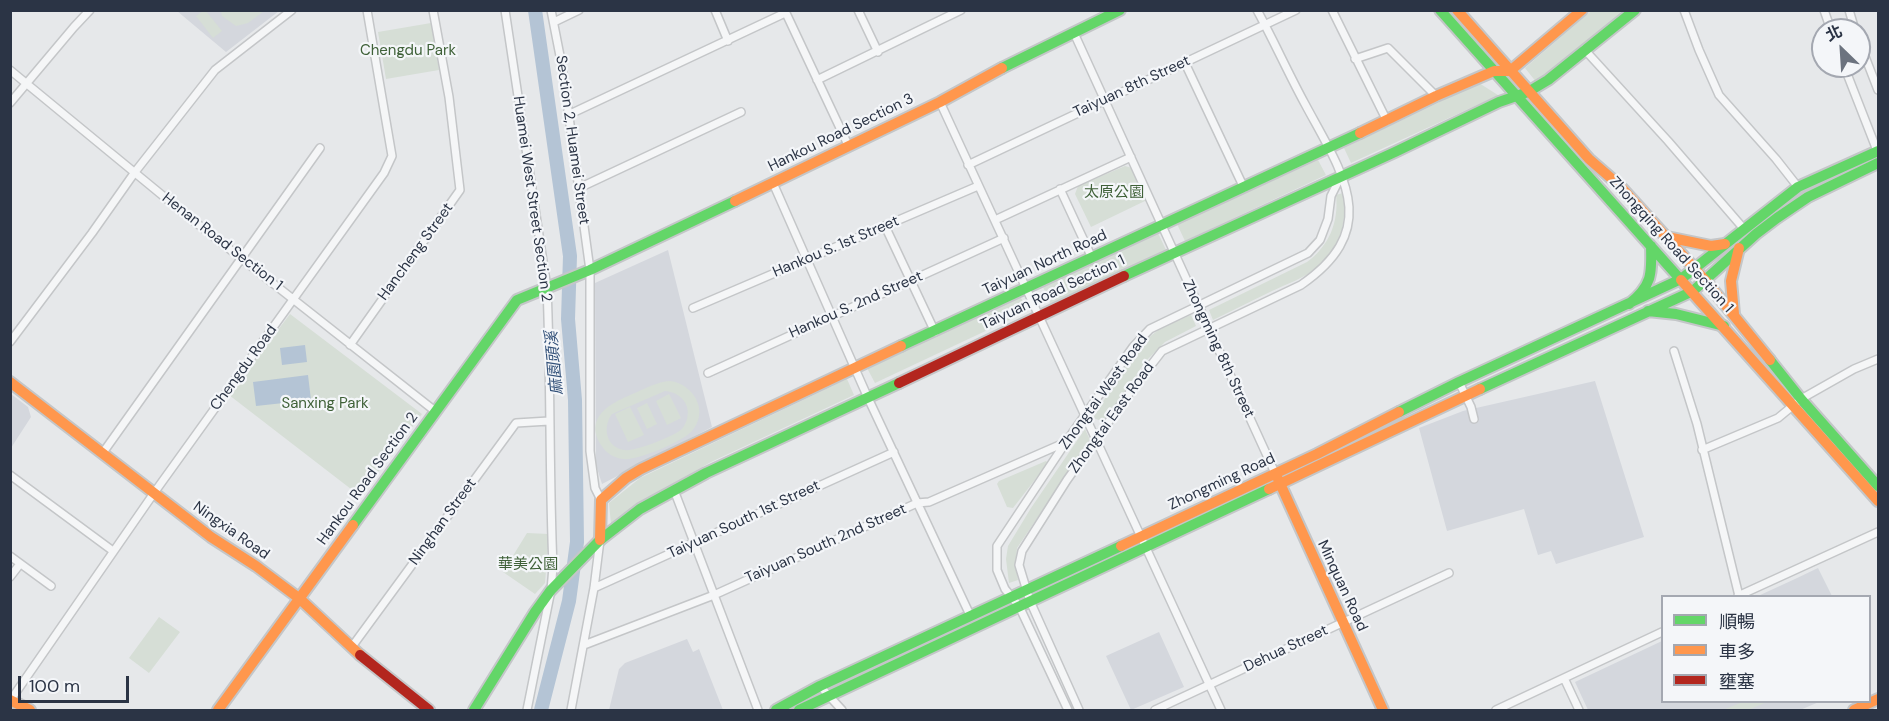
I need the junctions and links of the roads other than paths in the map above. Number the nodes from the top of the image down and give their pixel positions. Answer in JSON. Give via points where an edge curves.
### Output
{"nodes":[{"id":1,"x":90,"y":10,"type":"edge"},
{"id":2,"x":292,"y":10,"type":"edge"},
{"id":3,"x":367,"y":10,"type":"edge"},
{"id":4,"x":433,"y":10,"type":"edge"},
{"id":5,"x":505,"y":10,"type":"edge"},
{"id":6,"x":551,"y":10,"type":"edge"},
{"id":7,"x":579,"y":10,"type":"edge"},
{"id":8,"x":715,"y":10,"type":"edge"},
{"id":9,"x":858,"y":10,"type":"edge"},
{"id":10,"x":961,"y":10,"type":"edge"},
{"id":11,"x":1120,"y":10,"type":"edge"},
{"id":12,"x":1257,"y":10,"type":"edge"},
{"id":13,"x":1296,"y":10,"type":"edge"},
{"id":14,"x":1332,"y":10,"type":"edge"},
{"id":15,"x":1440,"y":10,"type":"edge"},
{"id":16,"x":1457,"y":10,"type":"edge"},
{"id":17,"x":1582,"y":10,"type":"edge"},
{"id":18,"x":1635,"y":10,"type":"edge"},
{"id":19,"x":1684,"y":10,"type":"edge"},
{"id":20,"x":785,"y":12,"type":"edge"},
{"id":21,"x":554,"y":22,"type":"junction"},
{"id":22,"x":1265,"y":25,"type":"junction"},
{"id":23,"x":1074,"y":33,"type":"junction"},
{"id":24,"x":728,"y":40,"type":"junction"},
{"id":25,"x":1584,"y":49,"type":"junction"},
{"id":26,"x":878,"y":52,"type":"junction"},
{"id":27,"x":1355,"y":59,"type":"junction"},
{"id":28,"x":1185,"y":63,"type":"junction"},
{"id":29,"x":10,"y":70,"type":"edge"},
{"id":30,"x":1494,"y":71,"type":"junction"},
{"id":31,"x":1509,"y":71,"type":"junction"},
{"id":32,"x":1871,"y":72,"type":"edge"},
{"id":33,"x":1849,"y":78,"type":"edge"},
{"id":34,"x":817,"y":80,"type":"junction"},
{"id":35,"x":26,"y":82,"type":"junction"},
{"id":36,"x":1878,"y":90,"type":"edge"},
{"id":37,"x":1528,"y":92,"type":"junction"},
{"id":38,"x":1436,"y":96,"type":"junction"},
{"id":39,"x":1517,"y":97,"type":"junction"},
{"id":40,"x":1104,"y":100,"type":"junction"},
{"id":41,"x":940,"y":102,"type":"junction"},
{"id":42,"x":10,"y":103,"type":"edge"},
{"id":43,"x":741,"y":112,"type":"dead end"},
{"id":44,"x":568,"y":115,"type":"junction"},
{"id":45,"x":1387,"y":121,"type":"junction"},
{"id":46,"x":849,"y":147,"type":"junction"},
{"id":47,"x":320,"y":148,"type":"dead end"},
{"id":48,"x":1329,"y":148,"type":"junction"},
{"id":49,"x":1878,"y":155,"type":"edge"},
{"id":50,"x":1131,"y":157,"type":"junction"},
{"id":51,"x":968,"y":165,"type":"junction"},
{"id":52,"x":135,"y":172,"type":"junction"},
{"id":53,"x":1341,"y":175,"type":"junction"},
{"id":54,"x":773,"y":183,"type":"junction"},
{"id":55,"x":978,"y":186,"type":"junction"},
{"id":56,"x":1798,"y":187,"type":"junction"},
{"id":57,"x":579,"y":188,"type":"junction"},
{"id":58,"x":1244,"y":188,"type":"junction"},
{"id":59,"x":1060,"y":189,"type":"junction"},
{"id":60,"x":995,"y":219,"type":"junction"},
{"id":61,"x":1161,"y":225,"type":"junction"},
{"id":62,"x":885,"y":226,"type":"junction"},
{"id":63,"x":1744,"y":229,"type":"junction"},
{"id":64,"x":1666,"y":237,"type":"junction"},
{"id":65,"x":1004,"y":238,"type":"junction"},
{"id":66,"x":1725,"y":244,"type":"junction"},
{"id":67,"x":1651,"y":246,"type":"junction"},
{"id":68,"x":1739,"y":248,"type":"junction"},
{"id":69,"x":1174,"y":254,"type":"junction"},
{"id":70,"x":242,"y":258,"type":"junction"},
{"id":71,"x":1092,"y":258,"type":"junction"},
{"id":72,"x":807,"y":260,"type":"junction"},
{"id":73,"x":1694,"y":269,"type":"junction"},
{"id":74,"x":590,"y":270,"type":"junction"},
{"id":75,"x":573,"y":277,"type":"joint"},
{"id":76,"x":1682,"y":279,"type":"junction"},
{"id":77,"x":1705,"y":280,"type":"junction"},
{"id":78,"x":910,"y":281,"type":"junction"},
{"id":79,"x":552,"y":286,"type":"junction"},
{"id":80,"x":1027,"y":287,"type":"junction"},
{"id":81,"x":1692,"y":291,"type":"junction"},
{"id":82,"x":294,"y":299,"type":"junction"},
{"id":83,"x":1629,"y":304,"type":"junction"},
{"id":84,"x":1197,"y":306,"type":"junction"},
{"id":85,"x":693,"y":308,"type":"dead end"},
{"id":86,"x":1648,"y":311,"type":"junction"},
{"id":87,"x":1734,"y":314,"type":"junction"},
{"id":88,"x":1039,"y":315,"type":"junction"},
{"id":89,"x":832,"y":317,"type":"junction"},
{"id":90,"x":1724,"y":326,"type":"junction"},
{"id":91,"x":1208,"y":329,"type":"junction"},
{"id":92,"x":935,"y":332,"type":"junction"},
{"id":93,"x":10,"y":342,"type":"edge"},
{"id":94,"x":350,"y":345,"type":"junction"},
{"id":95,"x":1674,"y":351,"type":"dead end"},
{"id":96,"x":1878,"y":359,"type":"edge"},
{"id":97,"x":855,"y":369,"type":"junction"},
{"id":98,"x":708,"y":372,"type":"dead end"},
{"id":99,"x":10,"y":382,"type":"edge"},
{"id":100,"x":1459,"y":382,"type":"junction"},
{"id":101,"x":1465,"y":396,"type":"junction"},
{"id":102,"x":868,"y":398,"type":"junction"},
{"id":103,"x":1797,"y":402,"type":"junction"},
{"id":104,"x":435,"y":411,"type":"junction"},
{"id":105,"x":1086,"y":416,"type":"junction"},
{"id":106,"x":1474,"y":419,"type":"dead end"},
{"id":107,"x":549,"y":421,"type":"junction"},
{"id":108,"x":1096,"y":440,"type":"junction"},
{"id":109,"x":1066,"y":442,"type":"junction"},
{"id":110,"x":1702,"y":450,"type":"junction"},
{"id":111,"x":894,"y":452,"type":"junction"},
{"id":112,"x":102,"y":454,"type":"junction"},
{"id":113,"x":1275,"y":473,"type":"junction"},
{"id":114,"x":10,"y":475,"type":"edge"},
{"id":115,"x":1280,"y":484,"type":"junction"},
{"id":116,"x":1878,"y":486,"type":"edge"},
{"id":117,"x":674,"y":490,"type":"junction"},
{"id":118,"x":154,"y":493,"type":"junction"},
{"id":119,"x":601,"y":500,"type":"junction"},
{"id":120,"x":1878,"y":501,"type":"edge"},
{"id":121,"x":917,"y":503,"type":"junction"},
{"id":122,"x":1878,"y":532,"type":"edge"},
{"id":123,"x":600,"y":540,"type":"junction"},
{"id":124,"x":1143,"y":542,"type":"junction"},
{"id":125,"x":696,"y":543,"type":"junction"},
{"id":126,"x":113,"y":551,"type":"junction"},
{"id":127,"x":10,"y":556,"type":"edge"},
{"id":128,"x":20,"y":564,"type":"junction"},
{"id":129,"x":1449,"y":573,"type":"dead end"},
{"id":130,"x":10,"y":577,"type":"edge"},
{"id":131,"x":51,"y":586,"type":"dead end"},
{"id":132,"x":555,"y":586,"type":"junction"},
{"id":133,"x":594,"y":588,"type":"junction"},
{"id":134,"x":1026,"y":589,"type":"junction"},
{"id":135,"x":714,"y":595,"type":"junction"},
{"id":136,"x":1739,"y":595,"type":"edge"},
{"id":137,"x":1741,"y":595,"type":"edge"},
{"id":138,"x":1010,"y":596,"type":"junction"},
{"id":139,"x":300,"y":599,"type":"junction"},
{"id":140,"x":1030,"y":601,"type":"junction"},
{"id":141,"x":1019,"y":606,"type":"junction"},
{"id":142,"x":970,"y":615,"type":"junction"},
{"id":143,"x":1342,"y":622,"type":"junction"},
{"id":144,"x":1661,"y":632,"type":"edge"},
{"id":145,"x":584,"y":645,"type":"junction"},
{"id":146,"x":351,"y":648,"type":"junction"},
{"id":147,"x":1564,"y":678,"type":"junction"},
{"id":148,"x":1210,"y":685,"type":"junction"},
{"id":149,"x":820,"y":686,"type":"junction"},
{"id":150,"x":829,"y":695,"type":"junction"},
{"id":151,"x":10,"y":700,"type":"edge"},
{"id":152,"x":1870,"y":703,"type":"edge"},
{"id":153,"x":30,"y":711,"type":"edge"},
{"id":154,"x":218,"y":711,"type":"edge"},
{"id":155,"x":429,"y":711,"type":"edge"},
{"id":156,"x":474,"y":711,"type":"edge"},
{"id":157,"x":527,"y":711,"type":"edge"},
{"id":158,"x":572,"y":711,"type":"edge"},
{"id":159,"x":758,"y":711,"type":"edge"},
{"id":160,"x":776,"y":711,"type":"edge"},
{"id":161,"x":799,"y":711,"type":"edge"},
{"id":162,"x":842,"y":711,"type":"edge"},
{"id":163,"x":1068,"y":711,"type":"edge"},
{"id":164,"x":1079,"y":711,"type":"edge"},
{"id":165,"x":1155,"y":711,"type":"edge"},
{"id":166,"x":1221,"y":711,"type":"edge"},
{"id":167,"x":1383,"y":711,"type":"edge"},
{"id":168,"x":1496,"y":711,"type":"edge"},
{"id":169,"x":1580,"y":711,"type":"edge"},
{"id":170,"x":1854,"y":711,"type":"edge"}],
"edges":[{"from":1,"to":35,"type":"street"},
{"from":2,"to":52,"type":"street","via":[[214,70]]},
{"from":3,"to":82,"type":"street","name":"Chengdu Road","via":[[392,156],[384,173]]},
{"from":4,"to":94,"type":"street","name":"Hancheng Street","via":[[460,190]]},
{"from":5,"to":79,"type":"street","name":"Huamei West Street Section 2"},
{"from":6,"to":21,"type":"street","name":"Section 2, Huamei Street"},
{"from":7,"to":21,"type":"street"},
{"from":8,"to":24,"type":"street"},
{"from":9,"to":26,"type":"street"},
{"from":10,"to":26,"type":"street"},
{"from":11,"to":23,"type":"street","name":"Hankou Road Section 3"},
{"from":12,"to":22,"type":"street"},
{"from":13,"to":22,"type":"street","name":"Taiyuan 8th Street"},
{"from":14,"to":27,"type":"street"},
{"from":15,"to":30,"type":"street","name":"Zhongqing Road Section 1"},
{"from":16,"to":31,"type":"street","name":"Zhongqing Road Section 1"},
{"from":17,"to":31,"type":"street"},
{"from":18,"to":25,"type":"street","name":"Taiyuan Road Section 1"},
{"from":19,"to":56,"type":"street","via":[[1719,95]]},
{"from":20,"to":24,"type":"street"},
{"from":20,"to":34,"type":"street"},
{"from":21,"to":44,"type":"street","name":"Section 2, Huamei Street"},
{"from":22,"to":28,"type":"street","name":"Taiyuan 8th Street"},
{"from":22,"to":48,"type":"street"},
{"from":23,"to":40,"type":"street","name":"Zhongming 8th Street"},
{"from":23,"to":41,"type":"street","name":"Hankou Road Section 3"},
{"from":24,"to":44,"type":"street"},
{"from":25,"to":37,"type":"street","name":"Taiyuan Road Section 1"},
{"from":25,"to":63,"type":"street"},
{"from":26,"to":34,"type":"street"},
{"from":27,"to":38,"type":"street","via":[[1388,48]]},
{"from":27,"to":45,"type":"street"},
{"from":28,"to":40,"type":"street","name":"Taiyuan 8th Street"},
{"from":28,"to":58,"type":"street"},
{"from":29,"to":35,"type":"street","name":"Henan Road Section 1"},
{"from":30,"to":31,"type":"street","name":"Taiyuan North Road"},
{"from":30,"to":38,"type":"street","name":"Taiyuan North Road"},
{"from":30,"to":39,"type":"street","name":"Zhongqing Road Section 1"},
{"from":31,"to":37,"type":"street","name":"Zhongqing Road Section 1"},
{"from":32,"to":36,"type":"street"},
{"from":33,"to":49,"type":"street"},
{"from":34,"to":46,"type":"street"},
{"from":35,"to":42,"type":"street"},
{"from":35,"to":52,"type":"street","name":"Henan Road Section 1"},
{"from":37,"to":39,"type":"street","name":"Taiyuan Road Section 1"},
{"from":37,"to":64,"type":"street","name":"Zhongqing Road Section 1"},
{"from":38,"to":45,"type":"street","name":"Taiyuan North Road"},
{"from":39,"to":53,"type":"street","name":"Taiyuan Road Section 1"},
{"from":39,"to":67,"type":"street","name":"Zhongqing Road Section 1"},
{"from":40,"to":50,"type":"street","name":"Zhongming 8th Street"},
{"from":40,"to":51,"type":"street","name":"Taiyuan 8th Street"},
{"from":41,"to":46,"type":"street","name":"Hankou Road Section 3"},
{"from":41,"to":51,"type":"street"},
{"from":43,"to":57,"type":"street"},
{"from":44,"to":57,"type":"street","name":"Section 2, Huamei Street"},
{"from":45,"to":48,"type":"street","name":"Taiyuan North Road"},
{"from":46,"to":54,"type":"street","name":"Hankou Road Section 3"},
{"from":47,"to":70,"type":"street"},
{"from":48,"to":53,"type":"street"},
{"from":48,"to":58,"type":"street","name":"Taiyuan North Road"},
{"from":49,"to":56,"type":"street","name":"Zhongming Road"},
{"from":49,"to":68,"type":"street","name":"Zhongming Road","via":[[1808,197]]},
{"from":50,"to":59,"type":"street"},
{"from":50,"to":61,"type":"street","name":"Zhongming 8th Street"},
{"from":51,"to":55,"type":"street"},
{"from":52,"to":70,"type":"street","name":"Henan Road Section 1"},
{"from":52,"to":93,"type":"street"},
{"from":53,"to":69,"type":"street","name":"Taiyuan Road Section 1"},
{"from":53,"to":84,"type":"street","name":"Zhongtai West Road","via":[[1331,196],[1320,240],[1308,253]]},
{"from":53,"to":91,"type":"street","name":"Zhongtai East Road","via":[[1348,192],[1349,218],[1332,260],[1301,285]]},
{"from":54,"to":72,"type":"street"},
{"from":54,"to":74,"type":"street","name":"Hankou Road Section 3"},
{"from":55,"to":60,"type":"street"},
{"from":55,"to":62,"type":"street","name":"Hankou S. 1st Street"},
{"from":56,"to":63,"type":"street","name":"Zhongming Road"},
{"from":57,"to":74,"type":"street","name":"Section 2, Huamei Street"},
{"from":58,"to":61,"type":"street","name":"Taiyuan North Road"},
{"from":59,"to":60,"type":"street"},
{"from":59,"to":71,"type":"street"},
{"from":60,"to":65,"type":"street"},
{"from":61,"to":69,"type":"street","name":"Zhongming 8th Street"},
{"from":61,"to":71,"type":"street","name":"Taiyuan North Road"},
{"from":62,"to":72,"type":"street","name":"Hankou S. 1st Street"},
{"from":62,"to":78,"type":"street"},
{"from":63,"to":66,"type":"street","name":"Zhongming Road"},
{"from":64,"to":66,"type":"street","via":[[1711,246]]},
{"from":64,"to":73,"type":"street","name":"Zhongqing Road Section 1"},
{"from":65,"to":78,"type":"street","name":"Hankou S. 2nd Street"},
{"from":65,"to":80,"type":"street"},
{"from":66,"to":73,"type":"street","name":"Zhongming Road"},
{"from":67,"to":76,"type":"street","name":"Zhongqing Road Section 1"},
{"from":67,"to":83,"type":"street","via":[[1652,272],[1644,293]]},
{"from":68,"to":77,"type":"street","name":"Zhongming Road"},
{"from":68,"to":87,"type":"street","via":[[1731,281]]},
{"from":69,"to":84,"type":"street","name":"Zhongming 8th Street"},
{"from":69,"to":88,"type":"street","name":"Taiyuan Road Section 1"},
{"from":70,"to":82,"type":"street","name":"Henan Road Section 1"},
{"from":70,"to":112,"type":"street"},
{"from":71,"to":80,"type":"street","name":"Taiyuan North Road"},
{"from":72,"to":85,"type":"street","name":"Hankou S. 1st Street"},
{"from":72,"to":89,"type":"street"},
{"from":73,"to":76,"type":"street","name":"Zhongming Road"},
{"from":73,"to":77,"type":"street","name":"Zhongqing Road Section 1"},
{"from":74,"to":75,"type":"street","name":"Hankou Road Section 3"},
{"from":74,"to":119,"type":"street","name":"Section 2, Huamei Street","via":[[590,451],[595,488]]},
{"from":75,"to":79,"type":"street","name":"Hankou Road Section 2"},
{"from":76,"to":81,"type":"street","name":"Zhongqing Road Section 1"},
{"from":76,"to":83,"type":"street","name":"Zhongming Road"},
{"from":77,"to":81,"type":"street","name":"Zhongming Road"},
{"from":77,"to":87,"type":"street","name":"Zhongqing Road Section 1"},
{"from":78,"to":89,"type":"street","name":"Hankou S. 2nd Street"},
{"from":78,"to":92,"type":"street"},
{"from":79,"to":104,"type":"street","name":"Hankou Road Section 2","via":[[517,300]]},
{"from":79,"to":107,"type":"street","name":"Huamei West Street Section 2"},
{"from":80,"to":88,"type":"street"},
{"from":80,"to":92,"type":"street","name":"Taiyuan North Road"},
{"from":81,"to":86,"type":"street","name":"Zhongming Road"},
{"from":81,"to":90,"type":"street","name":"Zhongqing Road Section 1"},
{"from":82,"to":94,"type":"street","name":"Henan Road Section 1"},
{"from":82,"to":118,"type":"street","name":"Chengdu Road"},
{"from":83,"to":100,"type":"street","name":"Zhongming Road"},
{"from":84,"to":91,"type":"street","name":"Zhongming 8th Street"},
{"from":84,"to":105,"type":"street","name":"Zhongtai West Road","via":[[1150,329],[1133,347]]},
{"from":86,"to":90,"type":"street"},
{"from":86,"to":101,"type":"street","name":"Zhongming Road"},
{"from":87,"to":103,"type":"street","name":"Zhongqing Road Section 1"},
{"from":88,"to":102,"type":"street","name":"Taiyuan Road Section 1"},
{"from":88,"to":105,"type":"street"},
{"from":89,"to":97,"type":"street"},
{"from":89,"to":98,"type":"street","name":"Hankou S. 2nd Street"},
{"from":90,"to":103,"type":"street","name":"Zhongqing Road Section 1"},
{"from":91,"to":108,"type":"street","name":"Zhongtai East Road","via":[[1162,351]]},
{"from":91,"to":113,"type":"street","name":"Zhongming 8th Street"},
{"from":92,"to":97,"type":"street","name":"Taiyuan North Road"},
{"from":94,"to":104,"type":"street","name":"Henan Road Section 1"},
{"from":95,"to":110,"type":"street"},
{"from":96,"to":103,"type":"street"},
{"from":97,"to":102,"type":"street"},
{"from":97,"to":119,"type":"street","name":"Taiyuan North Road","via":[[641,469]]},
{"from":99,"to":112,"type":"street","name":"Ningxia Road"},
{"from":100,"to":101,"type":"street"},
{"from":100,"to":113,"type":"street","name":"Zhongming Road"},
{"from":101,"to":106,"type":"street"},
{"from":101,"to":115,"type":"street","name":"Zhongming Road"},
{"from":102,"to":111,"type":"street"},
{"from":102,"to":117,"type":"street","name":"Taiyuan Road Section 1"},
{"from":103,"to":110,"type":"street","via":[[1778,418]]},
{"from":103,"to":116,"type":"street","name":"Zhongqing Road Section 1"},
{"from":103,"to":120,"type":"street","name":"Zhongqing Road Section 1"},
{"from":104,"to":139,"type":"street","name":"Hankou Road Section 2"},
{"from":105,"to":108,"type":"street"},
{"from":105,"to":109,"type":"street","name":"Zhongtai West Road"},
{"from":107,"to":132,"type":"street","name":"Huamei West Street Section 2"},
{"from":107,"to":146,"type":"street","name":"Ninghan Street","via":[[516,423]]},
{"from":108,"to":124,"type":"street"},
{"from":108,"to":134,"type":"street","name":"Zhongtai East Road","via":[[1022,552],[1019,565]]},
{"from":109,"to":121,"type":"street","name":"Taiyuan South 2nd Street","via":[[929,502]]},
{"from":109,"to":138,"type":"street","name":"Zhongtai West Road","via":[[997,546],[997,570]]},
{"from":110,"to":136,"type":"street"},
{"from":111,"to":121,"type":"street"},
{"from":111,"to":125,"type":"street","name":"Taiyuan South 1st Street"},
{"from":112,"to":118,"type":"street","name":"Ningxia Road"},
{"from":113,"to":115,"type":"street","name":"Minquan Road"},
{"from":113,"to":124,"type":"street","name":"Zhongming Road"},
{"from":114,"to":126,"type":"street"},
{"from":115,"to":124,"type":"street","name":"Zhongming Road"},
{"from":115,"to":143,"type":"street","name":"Minquan Road"},
{"from":117,"to":123,"type":"street","name":"Taiyuan Road Section 1","via":[[640,509]]},
{"from":117,"to":125,"type":"street"},
{"from":118,"to":126,"type":"street","name":"Chengdu Road"},
{"from":118,"to":139,"type":"street","name":"Ningxia Road"},
{"from":119,"to":123,"type":"street"},
{"from":121,"to":135,"type":"street","name":"Taiyuan South 2nd Street"},
{"from":121,"to":142,"type":"street"},
{"from":122,"to":137,"type":"street"},
{"from":123,"to":132,"type":"street","name":"Taiyuan Road Section 1"},
{"from":123,"to":133,"type":"street"},
{"from":124,"to":134,"type":"street","name":"Zhongming Road"},
{"from":124,"to":140,"type":"street","name":"Zhongming Road"},
{"from":124,"to":148,"type":"street"},
{"from":125,"to":133,"type":"street","name":"Taiyuan South 1st Street"},
{"from":125,"to":135,"type":"street"},
{"from":126,"to":151,"type":"street","name":"Chengdu Road"},
{"from":127,"to":128,"type":"street"},
{"from":128,"to":130,"type":"street"},
{"from":128,"to":131,"type":"street"},
{"from":129,"to":143,"type":"street","name":"Dehua Street"},
{"from":132,"to":156,"type":"street"},
{"from":132,"to":157,"type":"street","name":"Huamei West Street Section 2"},
{"from":133,"to":145,"type":"street"},
{"from":134,"to":138,"type":"street","name":"Zhongming Road"},
{"from":134,"to":140,"type":"street","name":"Zhongtai East Road"},
{"from":135,"to":145,"type":"street","name":"Taiyuan South 2nd Street"},
{"from":135,"to":159,"type":"street"},
{"from":138,"to":141,"type":"street","name":"Zhongtai West Road"},
{"from":138,"to":142,"type":"street","name":"Zhongming Road"},
{"from":139,"to":146,"type":"street","name":"Ningxia Road"},
{"from":139,"to":154,"type":"street","name":"Hankou Road Section 2"},
{"from":140,"to":141,"type":"street","name":"Zhongming Road"},
{"from":140,"to":164,"type":"street","name":"Zhongtai East Road"},
{"from":141,"to":150,"type":"street","name":"Zhongming Road"},
{"from":141,"to":163,"type":"street","name":"Zhongtai West Road"},
{"from":142,"to":149,"type":"street","name":"Zhongming Road"},
{"from":143,"to":148,"type":"street","name":"Dehua Street"},
{"from":143,"to":167,"type":"street","name":"Minquan Road"},
{"from":144,"to":147,"type":"street"},
{"from":145,"to":158,"type":"street"},
{"from":146,"to":155,"type":"street","name":"Ningxia Road"},
{"from":147,"to":168,"type":"street"},
{"from":147,"to":169,"type":"street"},
{"from":148,"to":165,"type":"street","name":"Dehua Street"},
{"from":148,"to":166,"type":"street"},
{"from":149,"to":150,"type":"street"},
{"from":149,"to":160,"type":"street","name":"Zhongming Road"},
{"from":150,"to":161,"type":"street","name":"Zhongming Road"},
{"from":150,"to":162,"type":"street"},
{"from":151,"to":153,"type":"street"},
{"from":152,"to":170,"type":"street"}]}
